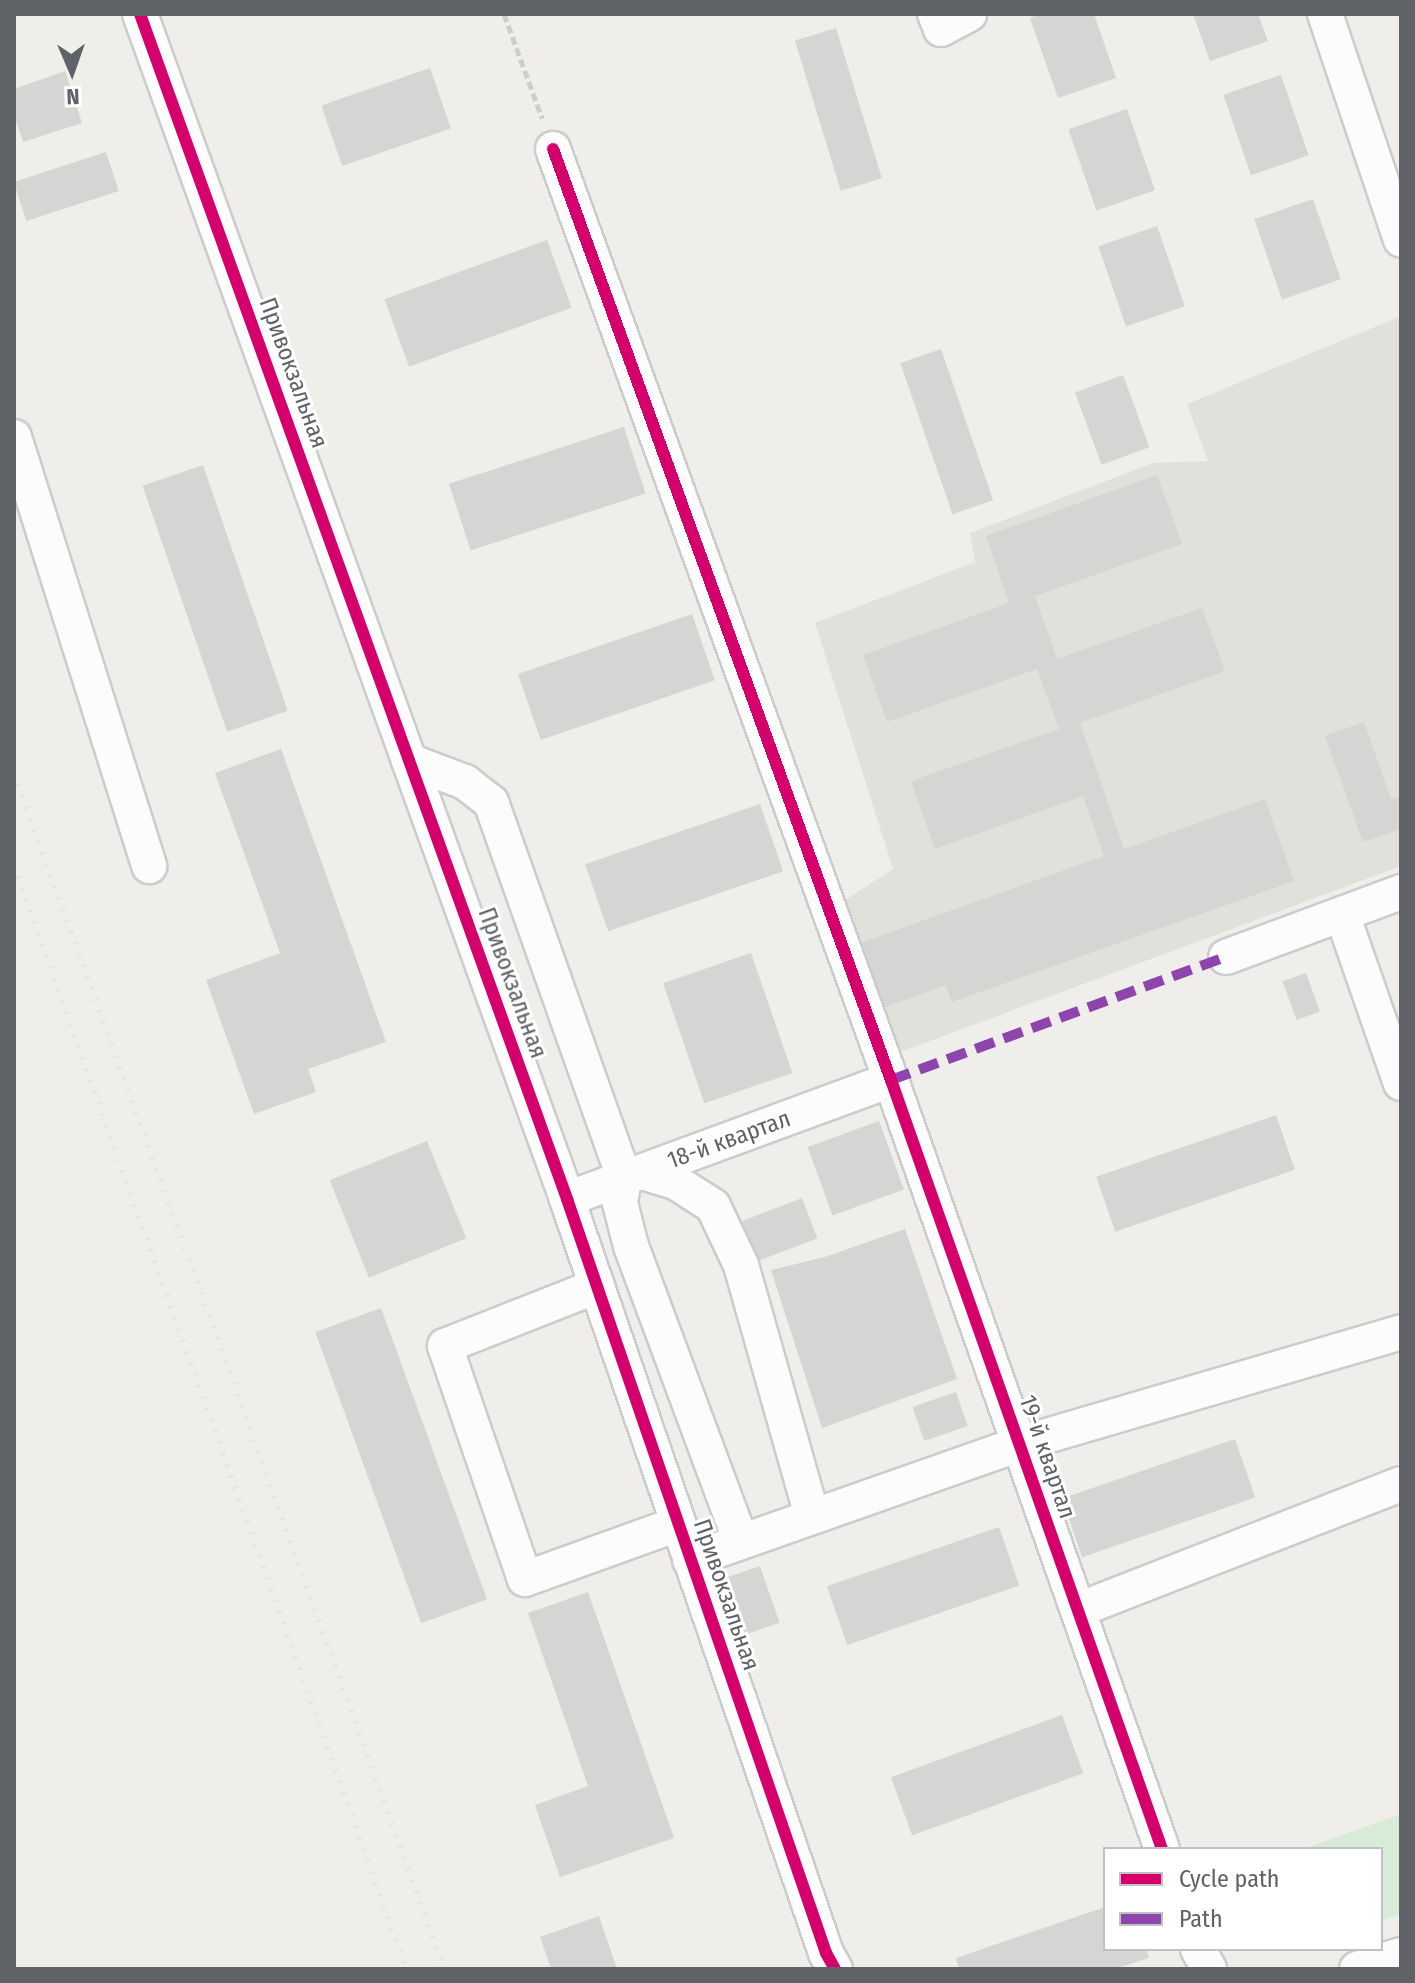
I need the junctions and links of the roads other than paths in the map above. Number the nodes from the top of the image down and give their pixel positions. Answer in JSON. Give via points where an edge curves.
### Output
{"nodes":[{"id":1,"x":140,"y":14,"type":"edge"},
{"id":2,"x":935,"y":14,"type":"edge"},
{"id":3,"x":969,"y":14,"type":"edge"},
{"id":4,"x":1325,"y":14,"type":"edge"},
{"id":5,"x":553,"y":149,"type":"road end"},
{"id":6,"x":1391,"y":178,"type":"edge"},
{"id":7,"x":1401,"y":240,"type":"edge"},
{"id":8,"x":14,"y":437,"type":"edge"},
{"id":9,"x":409,"y":761,"type":"junction"},
{"id":10,"x":149,"y":866,"type":"dead end"},
{"id":11,"x":1401,"y":892,"type":"edge"},
{"id":12,"x":1342,"y":914,"type":"junction"},
{"id":13,"x":1226,"y":957,"type":"dead end"},
{"id":14,"x":891,"y":1080,"type":"junction"},
{"id":15,"x":1401,"y":1083,"type":"edge"},
{"id":16,"x":633,"y":1175,"type":"junction"},
{"id":17,"x":567,"y":1199,"type":"junction"},
{"id":18,"x":597,"y":1286,"type":"junction"},
{"id":19,"x":1401,"y":1332,"type":"edge"},
{"id":20,"x":1019,"y":1444,"type":"junction"},
{"id":21,"x":1401,"y":1484,"type":"edge"},
{"id":22,"x":812,"y":1516,"type":"junction"},
{"id":23,"x":678,"y":1524,"type":"junction"},
{"id":24,"x":741,"y":1541,"type":"junction"},
{"id":25,"x":690,"y":1560,"type":"junction"},
{"id":26,"x":1078,"y":1610,"type":"junction"},
{"id":27,"x":1161,"y":1847,"type":"edge"},
{"id":28,"x":1199,"y":1951,"type":"edge"},
{"id":29,"x":1401,"y":1955,"type":"edge"},
{"id":30,"x":835,"y":1969,"type":"edge"},
{"id":31,"x":1209,"y":1969,"type":"edge"},
{"id":32,"x":1357,"y":1969,"type":"edge"}],
"edges":[{"from":1,"to":9,"type":"street","name":"Привокзальная"},
{"from":2,"to":3,"type":"street","via":[[941,29]]},
{"from":4,"to":6,"type":"street"},
{"from":5,"to":14,"type":"street","name":"19-й квартал"},
{"from":6,"to":7,"type":"street"},
{"from":8,"to":10,"type":"street"},
{"from":9,"to":16,"type":"street","via":[[465,782],[491,802]]},
{"from":9,"to":17,"type":"street","name":"Привокзальная"},
{"from":11,"to":12,"type":"street"},
{"from":12,"to":13,"type":"street"},
{"from":12,"to":15,"type":"street"},
{"from":14,"to":16,"type":"street","name":"18-й квартал"},
{"from":14,"to":20,"type":"street","name":"19-й квартал"},
{"from":16,"to":17,"type":"street","name":"18-й квартал"},
{"from":16,"to":22,"type":"street","via":[[677,1183],[713,1206],[741,1265]]},
{"from":16,"to":24,"type":"street","via":[[620,1203],[631,1246]]},
{"from":17,"to":18,"type":"street","name":"Привокзальная"},
{"from":18,"to":23,"type":"street","name":"Привокзальная"},
{"from":18,"to":23,"type":"street","via":[[445,1346],[525,1579]]},
{"from":19,"to":20,"type":"street"},
{"from":20,"to":22,"type":"street"},
{"from":20,"to":26,"type":"street","name":"19-й квартал"},
{"from":21,"to":26,"type":"street"},
{"from":22,"to":24,"type":"street"},
{"from":23,"to":25,"type":"street","name":"Привокзальная"},
{"from":24,"to":25,"type":"street"},
{"from":25,"to":30,"type":"street","name":"Привокзальная"},
{"from":26,"to":27,"type":"street","name":"19-й квартал"},
{"from":28,"to":31,"type":"street"},
{"from":29,"to":32,"type":"street"}]}
